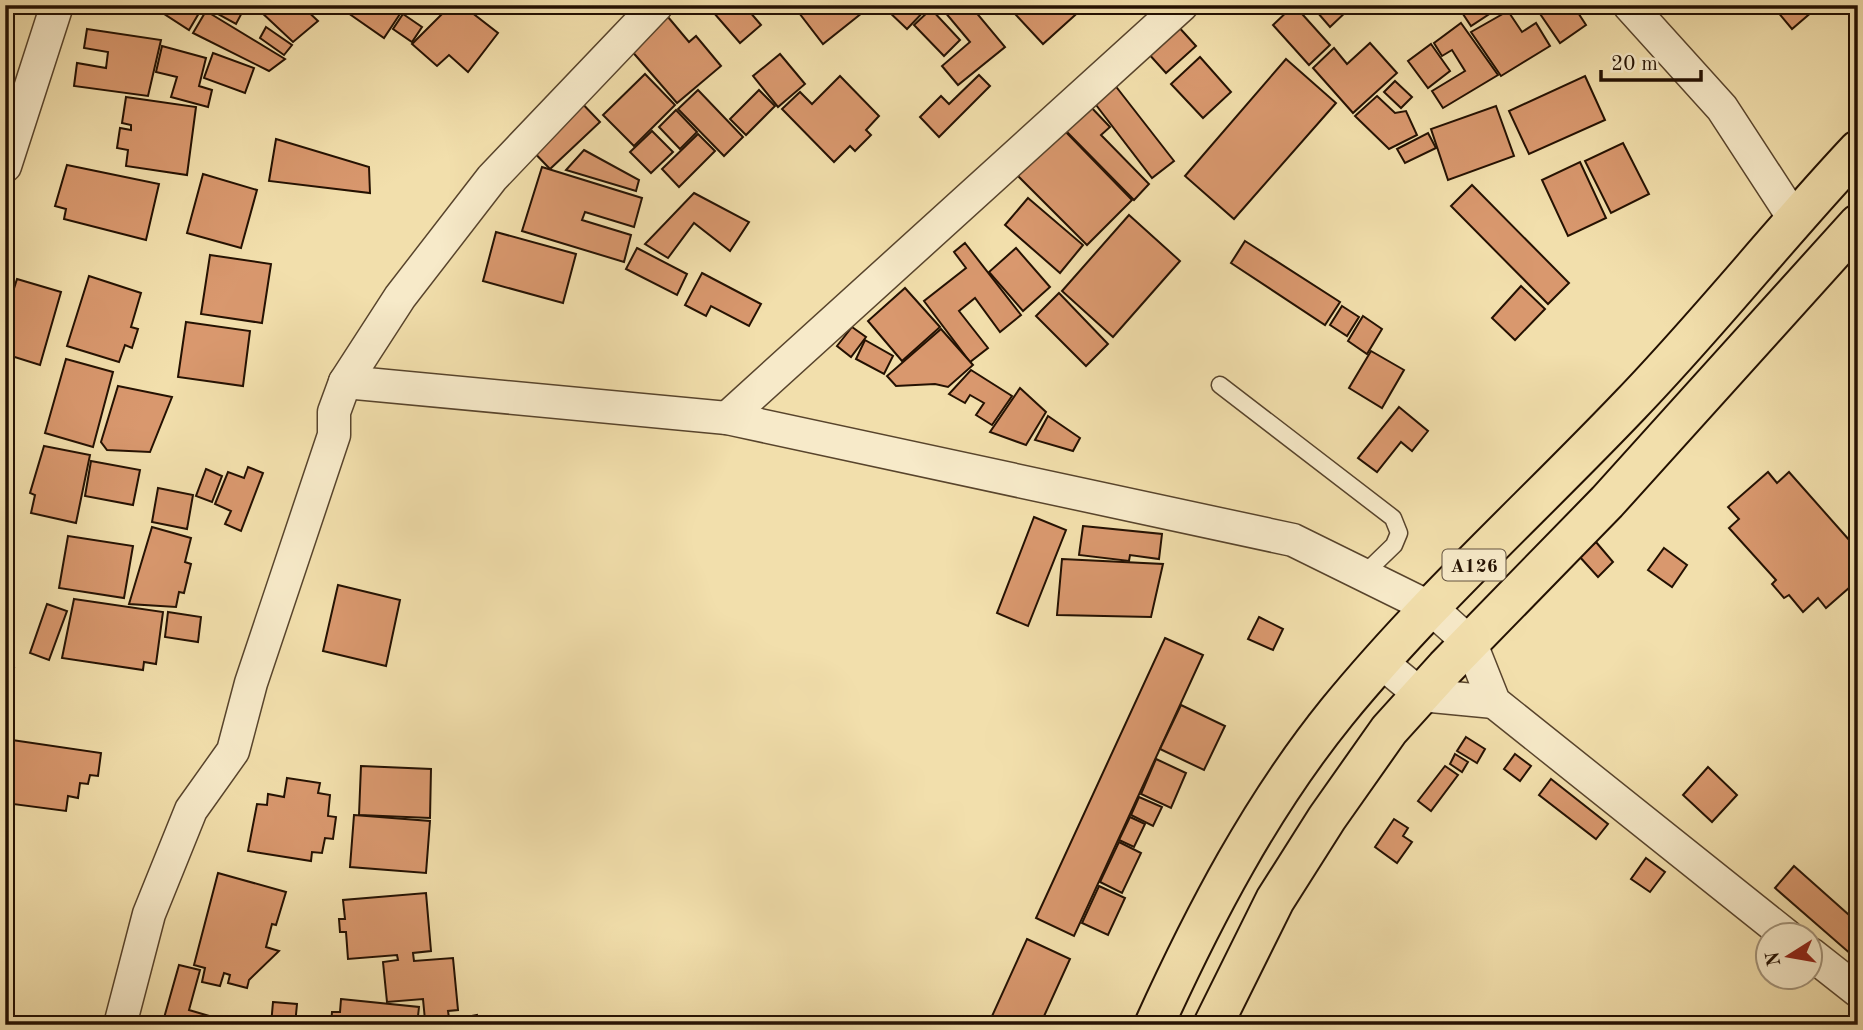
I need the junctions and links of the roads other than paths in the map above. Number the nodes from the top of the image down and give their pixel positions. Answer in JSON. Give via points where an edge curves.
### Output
{"nodes":[{"id":1,"x":57,"y":5,"type":"edge"},
{"id":2,"x":657,"y":5,"type":"edge"},
{"id":3,"x":1182,"y":5,"type":"edge"},
{"id":4,"x":1629,"y":5,"type":"edge"},
{"id":5,"x":1858,"y":150,"type":"edge"},
{"id":6,"x":5,"y":166,"type":"edge"},
{"id":7,"x":1796,"y":220,"type":"junction"},
{"id":8,"x":1858,"y":224,"type":"edge"},
{"id":9,"x":345,"y":382,"type":"junction"},
{"id":10,"x":1220,"y":386,"type":"dead end"},
{"id":11,"x":727,"y":418,"type":"junction"},
{"id":12,"x":1363,"y":574,"type":"junction"},
{"id":13,"x":1431,"y":608,"type":"junction"},
{"id":14,"x":1471,"y":644,"type":"junction"},
{"id":15,"x":1381,"y":662,"type":"junction"},
{"id":16,"x":1421,"y":695,"type":"junction"},
{"id":17,"x":1494,"y":702,"type":"junction"},
{"id":18,"x":1769,"y":922,"type":"edge"},
{"id":19,"x":1825,"y":965,"type":"edge"},
{"id":20,"x":1858,"y":991,"type":"edge"},
{"id":21,"x":120,"y":1025,"type":"edge"},
{"id":22,"x":1154,"y":1025,"type":"edge"},
{"id":23,"x":1213,"y":1025,"type":"edge"}],
"edges":[{"from":1,"to":6,"type":"street"},
{"from":2,"to":9,"type":"street","via":[[492,177],[400,297]]},
{"from":3,"to":11,"type":"street"},
{"from":4,"to":7,"type":"street","via":[[1722,108]]},
{"from":5,"to":7,"type":"highway","number":"A126"},
{"from":7,"to":13,"type":"highway","number":"A126","via":[[1634,401]]},
{"from":8,"to":14,"type":"highway","number":"A126","via":[[1616,492]]},
{"from":9,"to":11,"type":"street"},
{"from":9,"to":21,"type":"street","via":[[334,412],[334,435],[251,683],[233,751],[191,810],[149,914]]},
{"from":10,"to":12,"type":"lane","via":[[1393,517],[1399,533],[1394,545]]},
{"from":11,"to":12,"type":"street","via":[[1293,540]]},
{"from":12,"to":13,"type":"street"},
{"from":13,"to":14,"type":"street"},
{"from":13,"to":15,"type":"highway","number":"A126"},
{"from":14,"to":16,"type":"highway","number":"A126"},
{"from":14,"to":17,"type":"street"},
{"from":15,"to":16,"type":"street"},
{"from":15,"to":22,"type":"highway","number":"A126","via":[[1336,714],[1276,797],[1222,885]]},
{"from":16,"to":17,"type":"street"},
{"from":16,"to":23,"type":"highway","number":"A126","via":[[1327,818],[1275,900]]},
{"from":17,"to":18,"type":"street"},
{"from":19,"to":20,"type":"street"}]}
